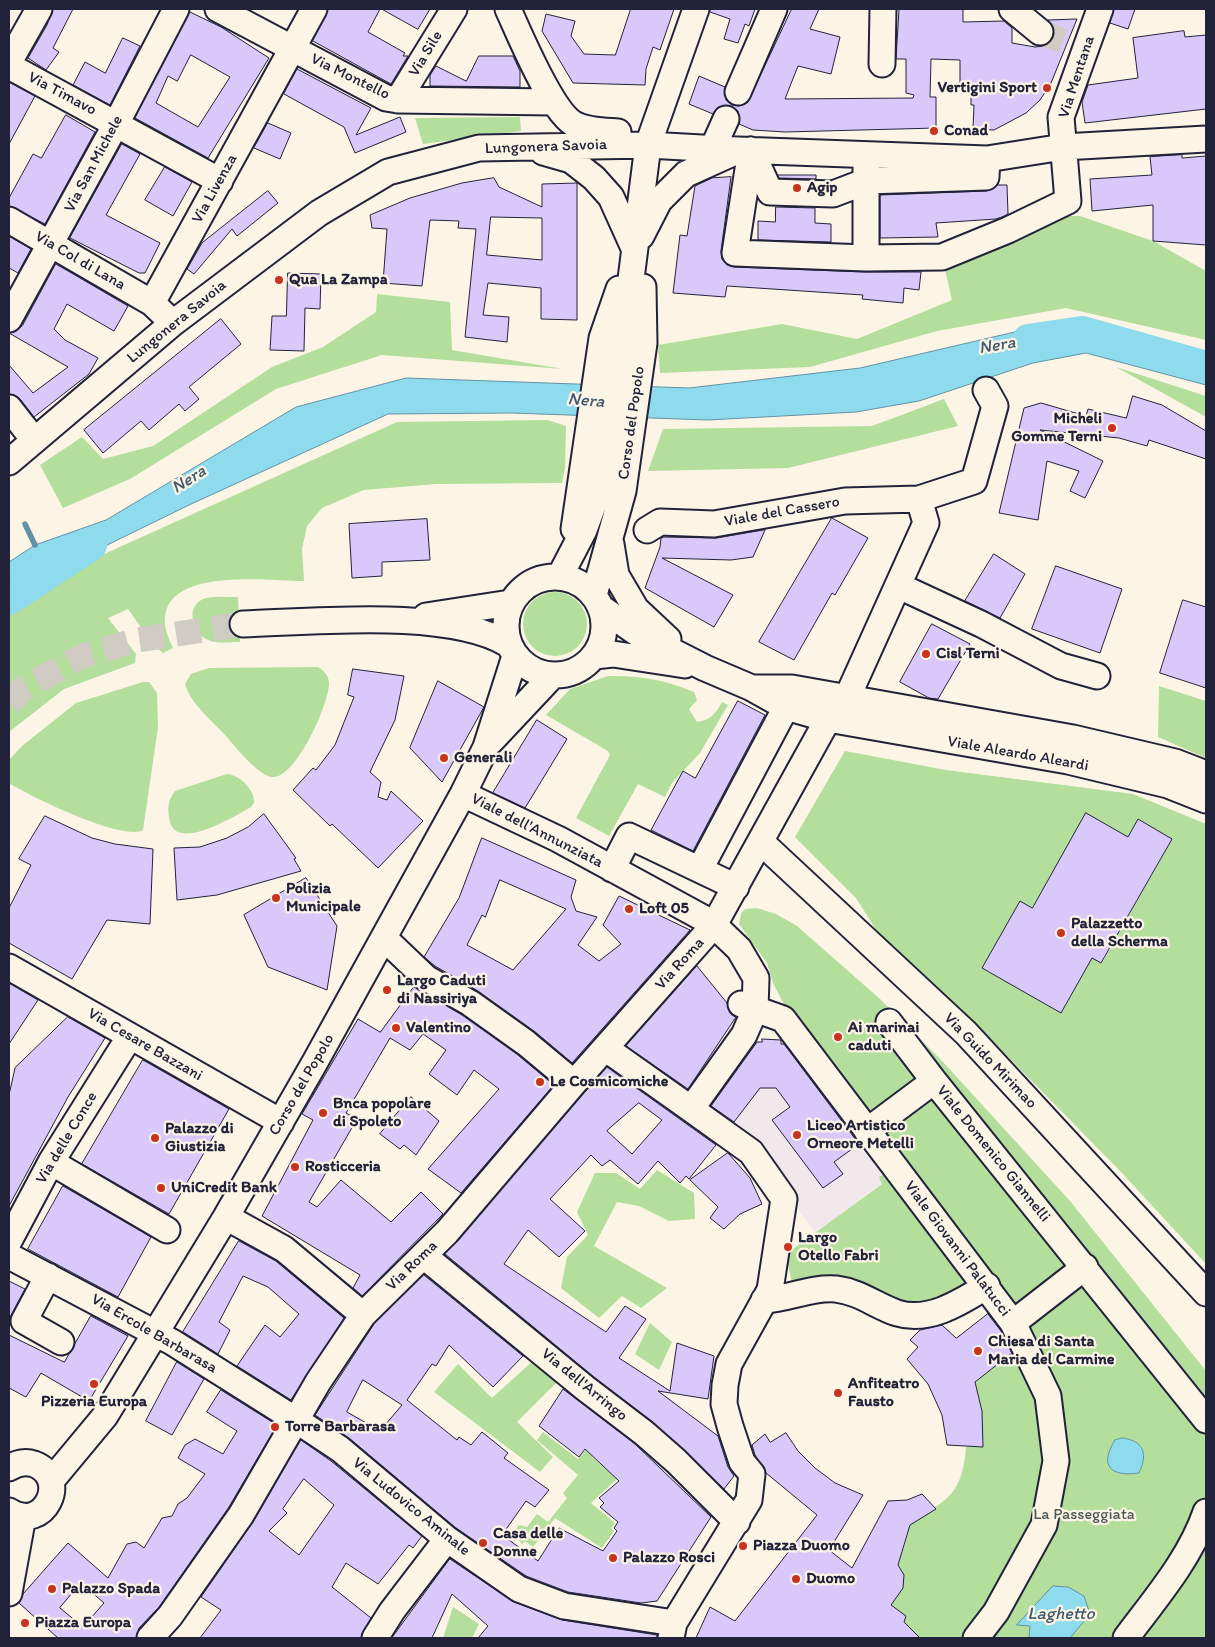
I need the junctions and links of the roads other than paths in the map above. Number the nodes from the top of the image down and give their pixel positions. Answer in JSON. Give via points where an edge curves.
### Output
{"nodes":[{"id":1,"x":39,"y":9,"type":"edge"},
{"id":2,"x":176,"y":9,"type":"edge"},
{"id":3,"x":218,"y":9,"type":"edge"},
{"id":4,"x":314,"y":9,"type":"edge"},
{"id":5,"x":454,"y":9,"type":"edge"},
{"id":6,"x":508,"y":9,"type":"edge"},
{"id":7,"x":696,"y":9,"type":"edge"},
{"id":8,"x":774,"y":9,"type":"edge"},
{"id":9,"x":883,"y":9,"type":"edge"},
{"id":10,"x":1012,"y":9,"type":"edge"},
{"id":11,"x":1100,"y":9,"type":"edge"},
{"id":12,"x":1040,"y":32,"type":"tunnel mouth"},
{"id":13,"x":292,"y":49,"type":"junction"},
{"id":14,"x":9,"y":62,"type":"edge"},
{"id":15,"x":882,"y":64,"type":"dead end"},
{"id":16,"x":9,"y":66,"type":"edge"},
{"id":17,"x":738,"y":92,"type":"dead end"},
{"id":18,"x":398,"y":100,"type":"junction"},
{"id":19,"x":553,"y":102,"type":"junction"},
{"id":20,"x":726,"y":119,"type":"dead end"},
{"id":21,"x":116,"y":124,"type":"junction"},
{"id":22,"x":1206,"y":139,"type":"edge"},
{"id":23,"x":648,"y":145,"type":"junction"},
{"id":24,"x":526,"y":147,"type":"junction"},
{"id":25,"x":1063,"y":147,"type":"junction"},
{"id":26,"x":713,"y":148,"type":"junction"},
{"id":27,"x":744,"y":150,"type":"junction"},
{"id":28,"x":866,"y":156,"type":"junction"},
{"id":29,"x":987,"y":159,"type":"junction"},
{"id":30,"x":867,"y":180,"type":"junction"},
{"id":31,"x":220,"y":181,"type":"junction"},
{"id":32,"x":9,"y":220,"type":"edge"},
{"id":33,"x":51,"y":244,"type":"junction"},
{"id":34,"x":635,"y":249,"type":"junction"},
{"id":35,"x":866,"y":258,"type":"junction"},
{"id":36,"x":152,"y":303,"type":"junction"},
{"id":37,"x":9,"y":318,"type":"edge"},
{"id":38,"x":173,"y":323,"type":"junction"},
{"id":39,"x":623,"y":341,"type":"junction"},
{"id":40,"x":986,"y":390,"type":"dead end"},
{"id":41,"x":9,"y":408,"type":"edge"},
{"id":42,"x":34,"y":440,"type":"junction"},
{"id":43,"x":9,"y":462,"type":"edge"},
{"id":44,"x":601,"y":486,"type":"junction"},
{"id":45,"x":919,"y":499,"type":"junction"},
{"id":46,"x":647,"y":530,"type":"dead end"},
{"id":47,"x":610,"y":537,"type":"junction"},
{"id":48,"x":602,"y":563,"type":"junction"},
{"id":49,"x":560,"y":576,"type":"junction"},
{"id":50,"x":899,"y":586,"type":"junction"},
{"id":51,"x":597,"y":601,"type":"junction"},
{"id":52,"x":510,"y":603,"type":"junction"},
{"id":53,"x":404,"y":620,"type":"junction"},
{"id":54,"x":243,"y":624,"type":"tunnel mouth"},
{"id":55,"x":512,"y":650,"type":"junction"},
{"id":56,"x":594,"y":656,"type":"junction"},
{"id":57,"x":695,"y":662,"type":"junction"},
{"id":58,"x":553,"y":675,"type":"junction"},
{"id":59,"x":1097,"y":676,"type":"dead end"},
{"id":60,"x":789,"y":697,"type":"junction"},
{"id":61,"x":847,"y":698,"type":"junction"},
{"id":62,"x":828,"y":719,"type":"junction"},
{"id":63,"x":486,"y":746,"type":"junction"},
{"id":64,"x":1206,"y":774,"type":"edge"},
{"id":65,"x":463,"y":794,"type":"junction"},
{"id":66,"x":1206,"y":800,"type":"edge"},
{"id":67,"x":761,"y":842,"type":"junction"},
{"id":68,"x":612,"y":869,"type":"junction"},
{"id":69,"x":700,"y":869,"type":"junction"},
{"id":70,"x":736,"y":888,"type":"junction"},
{"id":71,"x":714,"y":925,"type":"junction"},
{"id":72,"x":384,"y":938,"type":"junction"},
{"id":73,"x":9,"y":967,"type":"edge"},
{"id":74,"x":751,"y":1003,"type":"junction"},
{"id":75,"x":889,"y":1022,"type":"dead end"},
{"id":76,"x":130,"y":1036,"type":"junction"},
{"id":77,"x":605,"y":1048,"type":"junction"},
{"id":78,"x":934,"y":1081,"type":"junction"},
{"id":79,"x":574,"y":1083,"type":"junction"},
{"id":80,"x":691,"y":1110,"type":"junction"},
{"id":81,"x":281,"y":1122,"type":"junction"},
{"id":82,"x":867,"y":1131,"type":"junction"},
{"id":83,"x":51,"y":1162,"type":"junction"},
{"id":84,"x":226,"y":1217,"type":"junction"},
{"id":85,"x":167,"y":1230,"type":"dead end"},
{"id":86,"x":9,"y":1241,"type":"edge"},
{"id":87,"x":9,"y":1256,"type":"edge"},
{"id":88,"x":424,"y":1256,"type":"junction"},
{"id":89,"x":1085,"y":1267,"type":"junction"},
{"id":90,"x":48,"y":1276,"type":"junction"},
{"id":91,"x":987,"y":1286,"type":"junction"},
{"id":92,"x":1206,"y":1293,"type":"edge"},
{"id":93,"x":758,"y":1306,"type":"junction"},
{"id":94,"x":363,"y":1314,"type":"junction"},
{"id":95,"x":1013,"y":1323,"type":"junction"},
{"id":96,"x":156,"y":1333,"type":"junction"},
{"id":97,"x":60,"y":1342,"type":"dead end"},
{"id":98,"x":296,"y":1420,"type":"junction"},
{"id":99,"x":1206,"y":1420,"type":"edge"},
{"id":100,"x":9,"y":1468,"type":"edge"},
{"id":101,"x":51,"y":1481,"type":"junction"},
{"id":102,"x":1206,"y":1512,"type":"edge"},
{"id":103,"x":16,"y":1513,"type":"edge"},
{"id":104,"x":737,"y":1522,"type":"junction"},
{"id":105,"x":447,"y":1539,"type":"junction"},
{"id":106,"x":13,"y":1548,"type":"edge"},
{"id":107,"x":9,"y":1593,"type":"edge"},
{"id":108,"x":672,"y":1631,"type":"edge"},
{"id":109,"x":150,"y":1638,"type":"edge"},
{"id":110,"x":375,"y":1638,"type":"edge"},
{"id":111,"x":976,"y":1638,"type":"edge"},
{"id":112,"x":1126,"y":1638,"type":"edge"}],
"edges":[{"from":1,"to":14,"type":"street"},
{"from":2,"to":21,"type":"street","name":"Via San Michele"},
{"from":3,"to":13,"type":"street","name":"Via Montello"},
{"from":4,"to":13,"type":"street","name":"Via Livenza"},
{"from":5,"to":18,"type":"street","name":"Via Sile"},
{"from":6,"to":19,"type":"street"},
{"from":7,"to":23,"type":"street","name":"Corso del Popolo"},
{"from":8,"to":17,"type":"street"},
{"from":9,"to":15,"type":"street"},
{"from":10,"to":12,"type":"street"},
{"from":11,"to":25,"type":"street","name":"Via Mentana","via":[[1076,47],[1061,117]]},
{"from":13,"to":18,"type":"street","name":"Via Montello","via":[[386,98]]},
{"from":13,"to":31,"type":"street","name":"Via Livenza"},
{"from":16,"to":21,"type":"street","name":"Via Timavo"},
{"from":18,"to":19,"type":"street","name":"Via Montello"},
{"from":19,"to":23,"type":"street","via":[[574,124],[586,129],[620,132]]},
{"from":19,"to":24,"type":"street","via":[[555,120],[551,130]]},
{"from":20,"to":26,"type":"street"},
{"from":21,"to":31,"type":"street","name":"Via Timavo"},
{"from":21,"to":33,"type":"street","name":"Via San Michele"},
{"from":22,"to":25,"type":"street","name":"Lungonera Savoia"},
{"from":23,"to":24,"type":"street","name":"Lungonera Savoia"},
{"from":23,"to":26,"type":"street","name":"Lungonera Savoia"},
{"from":23,"to":34,"type":"street","name":"Corso del Popolo"},
{"from":24,"to":34,"type":"street","via":[[570,160],[594,178],[611,197]]},
{"from":24,"to":38,"type":"street","name":"Lungonera Savoia","via":[[479,148],[388,172],[320,213]]},
{"from":25,"to":29,"type":"street","name":"Lungonera Savoia"},
{"from":25,"to":35,"type":"street","name":"Via Mentana","via":[[1068,201],[942,257]]},
{"from":26,"to":27,"type":"street","name":"Lungonera Savoia"},
{"from":27,"to":28,"type":"street","name":"Lungonera Savoia"},
{"from":27,"to":30,"type":"street","via":[[770,192],[833,194]]},
{"from":27,"to":34,"type":"street","via":[[686,174],[659,201]]},
{"from":27,"to":35,"type":"street","via":[[735,253]]},
{"from":28,"to":29,"type":"street","name":"Lungonera Savoia"},
{"from":28,"to":30,"type":"street"},
{"from":29,"to":30,"type":"street","via":[[986,177]]},
{"from":30,"to":35,"type":"street"},
{"from":31,"to":36,"type":"street","name":"Via Livenza"},
{"from":32,"to":33,"type":"street","name":"Via Col di Lana"},
{"from":33,"to":36,"type":"street","name":"Via Col di Lana"},
{"from":33,"to":37,"type":"street","name":"Via San Michele"},
{"from":34,"to":39,"type":"street","name":"Corso del Popolo"},
{"from":34,"to":39,"type":"street","name":"Corso del Popolo","via":[[643,286]]},
{"from":36,"to":38,"type":"street"},
{"from":38,"to":42,"type":"street","name":"Lungonera Savoia"},
{"from":39,"to":44,"type":"street","name":"Corso del Popolo"},
{"from":39,"to":44,"type":"street","name":"Corso del Popolo"},
{"from":40,"to":45,"type":"street","name":"Viale del Cassero","via":[[995,406],[974,481]]},
{"from":41,"to":42,"type":"street"},
{"from":42,"to":43,"type":"street","name":"Lungonera Savoia"},
{"from":44,"to":47,"type":"street","name":"Corso del Popolo"},
{"from":44,"to":48,"type":"street"},
{"from":44,"to":49,"type":"street","name":"Corso del Popolo","via":[[584,530]]},
{"from":45,"to":46,"type":"street","name":"Viale del Cassero","via":[[845,501],[714,524],[660,522]]},
{"from":45,"to":50,"type":"street","via":[[926,523]]},
{"from":47,"to":48,"type":"street","name":"Corso del Popolo"},
{"from":47,"to":57,"type":"street","via":[[616,575],[636,610]]},
{"from":48,"to":51,"type":"street","name":"Corso del Popolo"},
{"from":49,"to":51,"type":"street","via":[[584,586]]},
{"from":49,"to":52,"type":"street","via":[[540,578],[522,587]]},
{"from":50,"to":59,"type":"street","via":[[1061,666]]},
{"from":50,"to":61,"type":"street"},
{"from":51,"to":56,"type":"street","via":[[604,619],[604,632]]},
{"from":51,"to":57,"type":"street","via":[[640,634]]},
{"from":52,"to":53,"type":"street"},
{"from":52,"to":55,"type":"street","via":[[505,623]]},
{"from":53,"to":54,"type":"street"},
{"from":53,"to":55,"type":"street","via":[[472,630]]},
{"from":55,"to":58,"type":"street","via":[[532,669]]},
{"from":55,"to":63,"type":"street","name":"Corso del Popolo"},
{"from":56,"to":57,"type":"street","via":[[613,654]]},
{"from":56,"to":58,"type":"street","via":[[569,673]]},
{"from":57,"to":60,"type":"street","via":[[752,688]]},
{"from":58,"to":63,"type":"street","name":"Corso del Popolo"},
{"from":60,"to":61,"type":"street"},
{"from":60,"to":62,"type":"street"},
{"from":60,"to":69,"type":"street"},
{"from":61,"to":62,"type":"street"},
{"from":61,"to":64,"type":"street","name":"Viale Aleardo Aleardi","via":[[1073,738],[1175,762]]},
{"from":62,"to":66,"type":"street","name":"Viale Aleardo Aleardi","via":[[1068,761],[1168,785]]},
{"from":62,"to":67,"type":"street"},
{"from":63,"to":65,"type":"street","name":"Corso del Popolo"},
{"from":65,"to":68,"type":"street","name":"Viale dell'Annunziata","via":[[558,839]]},
{"from":65,"to":72,"type":"street","name":"Corso del Popolo"},
{"from":67,"to":70,"type":"street"},
{"from":67,"to":92,"type":"street","name":"Via Guido Mirimao","via":[[966,1033]]},
{"from":68,"to":69,"type":"street","name":"Viale dell'Annunziata","via":[[629,836]]},
{"from":68,"to":71,"type":"street","name":"Viale dell'Annunziata"},
{"from":69,"to":70,"type":"street","name":"Viale dell'Annunziata"},
{"from":70,"to":71,"type":"street"},
{"from":71,"to":74,"type":"street","name":"Viale dell'Annunziata","via":[[739,949],[756,978]]},
{"from":71,"to":77,"type":"street","name":"Via Roma","via":[[701,947]]},
{"from":72,"to":79,"type":"street","via":[[426,978],[526,1043]]},
{"from":72,"to":81,"type":"street","name":"Corso del Popolo"},
{"from":73,"to":76,"type":"street","name":"Via Cesare Bazzani"},
{"from":74,"to":80,"type":"street","via":[[744,1034]]},
{"from":74,"to":82,"type":"street","name":"Viale Giovanni Palatucci","via":[[783,1019]]},
{"from":75,"to":78,"type":"street"},
{"from":76,"to":81,"type":"street","name":"Via Cesare Bazzani"},
{"from":76,"to":83,"type":"street","name":"Via delle Conce"},
{"from":77,"to":79,"type":"street","name":"Via Roma"},
{"from":77,"to":80,"type":"street"},
{"from":78,"to":82,"type":"street","name":"Viale Domenico Giannelli"},
{"from":78,"to":89,"type":"street","name":"Viale Domenico Giannelli"},
{"from":79,"to":88,"type":"street","name":"Via Roma"},
{"from":80,"to":93,"type":"street","via":[[751,1152],[784,1199],[770,1290]]},
{"from":81,"to":84,"type":"street","name":"Corso del Popolo"},
{"from":82,"to":91,"type":"street","name":"Viale Giovanni Palatucci"},
{"from":83,"to":85,"type":"street"},
{"from":83,"to":86,"type":"street","name":"Via delle Conce"},
{"from":84,"to":94,"type":"street","via":[[284,1249]]},
{"from":84,"to":96,"type":"street","name":"Corso del Popolo"},
{"from":87,"to":90,"type":"street","name":"Via Ercole Barbarasa"},
{"from":88,"to":94,"type":"street","name":"Via Roma"},
{"from":88,"to":104,"type":"street","name":"Via dell'Arringo","via":[[650,1439]]},
{"from":89,"to":95,"type":"street"},
{"from":89,"to":99,"type":"street","name":"Viale Domenico Giannelli"},
{"from":90,"to":96,"type":"street","name":"Via Ercole Barbarasa"},
{"from":90,"to":97,"type":"street","via":[[24,1321]]},
{"from":91,"to":93,"type":"street","via":[[959,1304],[916,1315],[898,1313],[857,1293],[836,1289],[814,1289]]},
{"from":91,"to":95,"type":"street","name":"Viale Giovanni Palatucci"},
{"from":93,"to":104,"type":"street","via":[[729,1364],[725,1385],[724,1404],[742,1462],[752,1474],[749,1500]]},
{"from":94,"to":98,"type":"street","name":"Via Roma"},
{"from":95,"to":111,"type":"street","name":"Viale Giovanni Palatucci","via":[[1048,1396],[1056,1461],[1044,1525],[996,1612]]},
{"from":96,"to":98,"type":"street","name":"Via Ercole Barbarasa"},
{"from":96,"to":101,"type":"street","name":"Corso del Popolo","via":[[105,1416]]},
{"from":98,"to":105,"type":"street","name":"Via Ludovico Aminale","via":[[340,1449]]},
{"from":98,"to":109,"type":"street","name":"Via Roma","via":[[241,1515],[170,1616]]},
{"from":100,"to":101,"type":"street","via":[[22,1462],[32,1463],[40,1466]]},
{"from":101,"to":103,"type":"street","via":[[47,1506],[32,1516]]},
{"from":102,"to":112,"type":"street","via":[[1173,1574]]},
{"from":103,"to":106,"type":"street"},
{"from":104,"to":108,"type":"street"},
{"from":105,"to":108,"type":"street","name":"Via Ludovico Aminale","via":[[518,1589],[539,1598],[606,1614],[657,1619]]},
{"from":105,"to":110,"type":"street"},
{"from":106,"to":107,"type":"street"}]}
